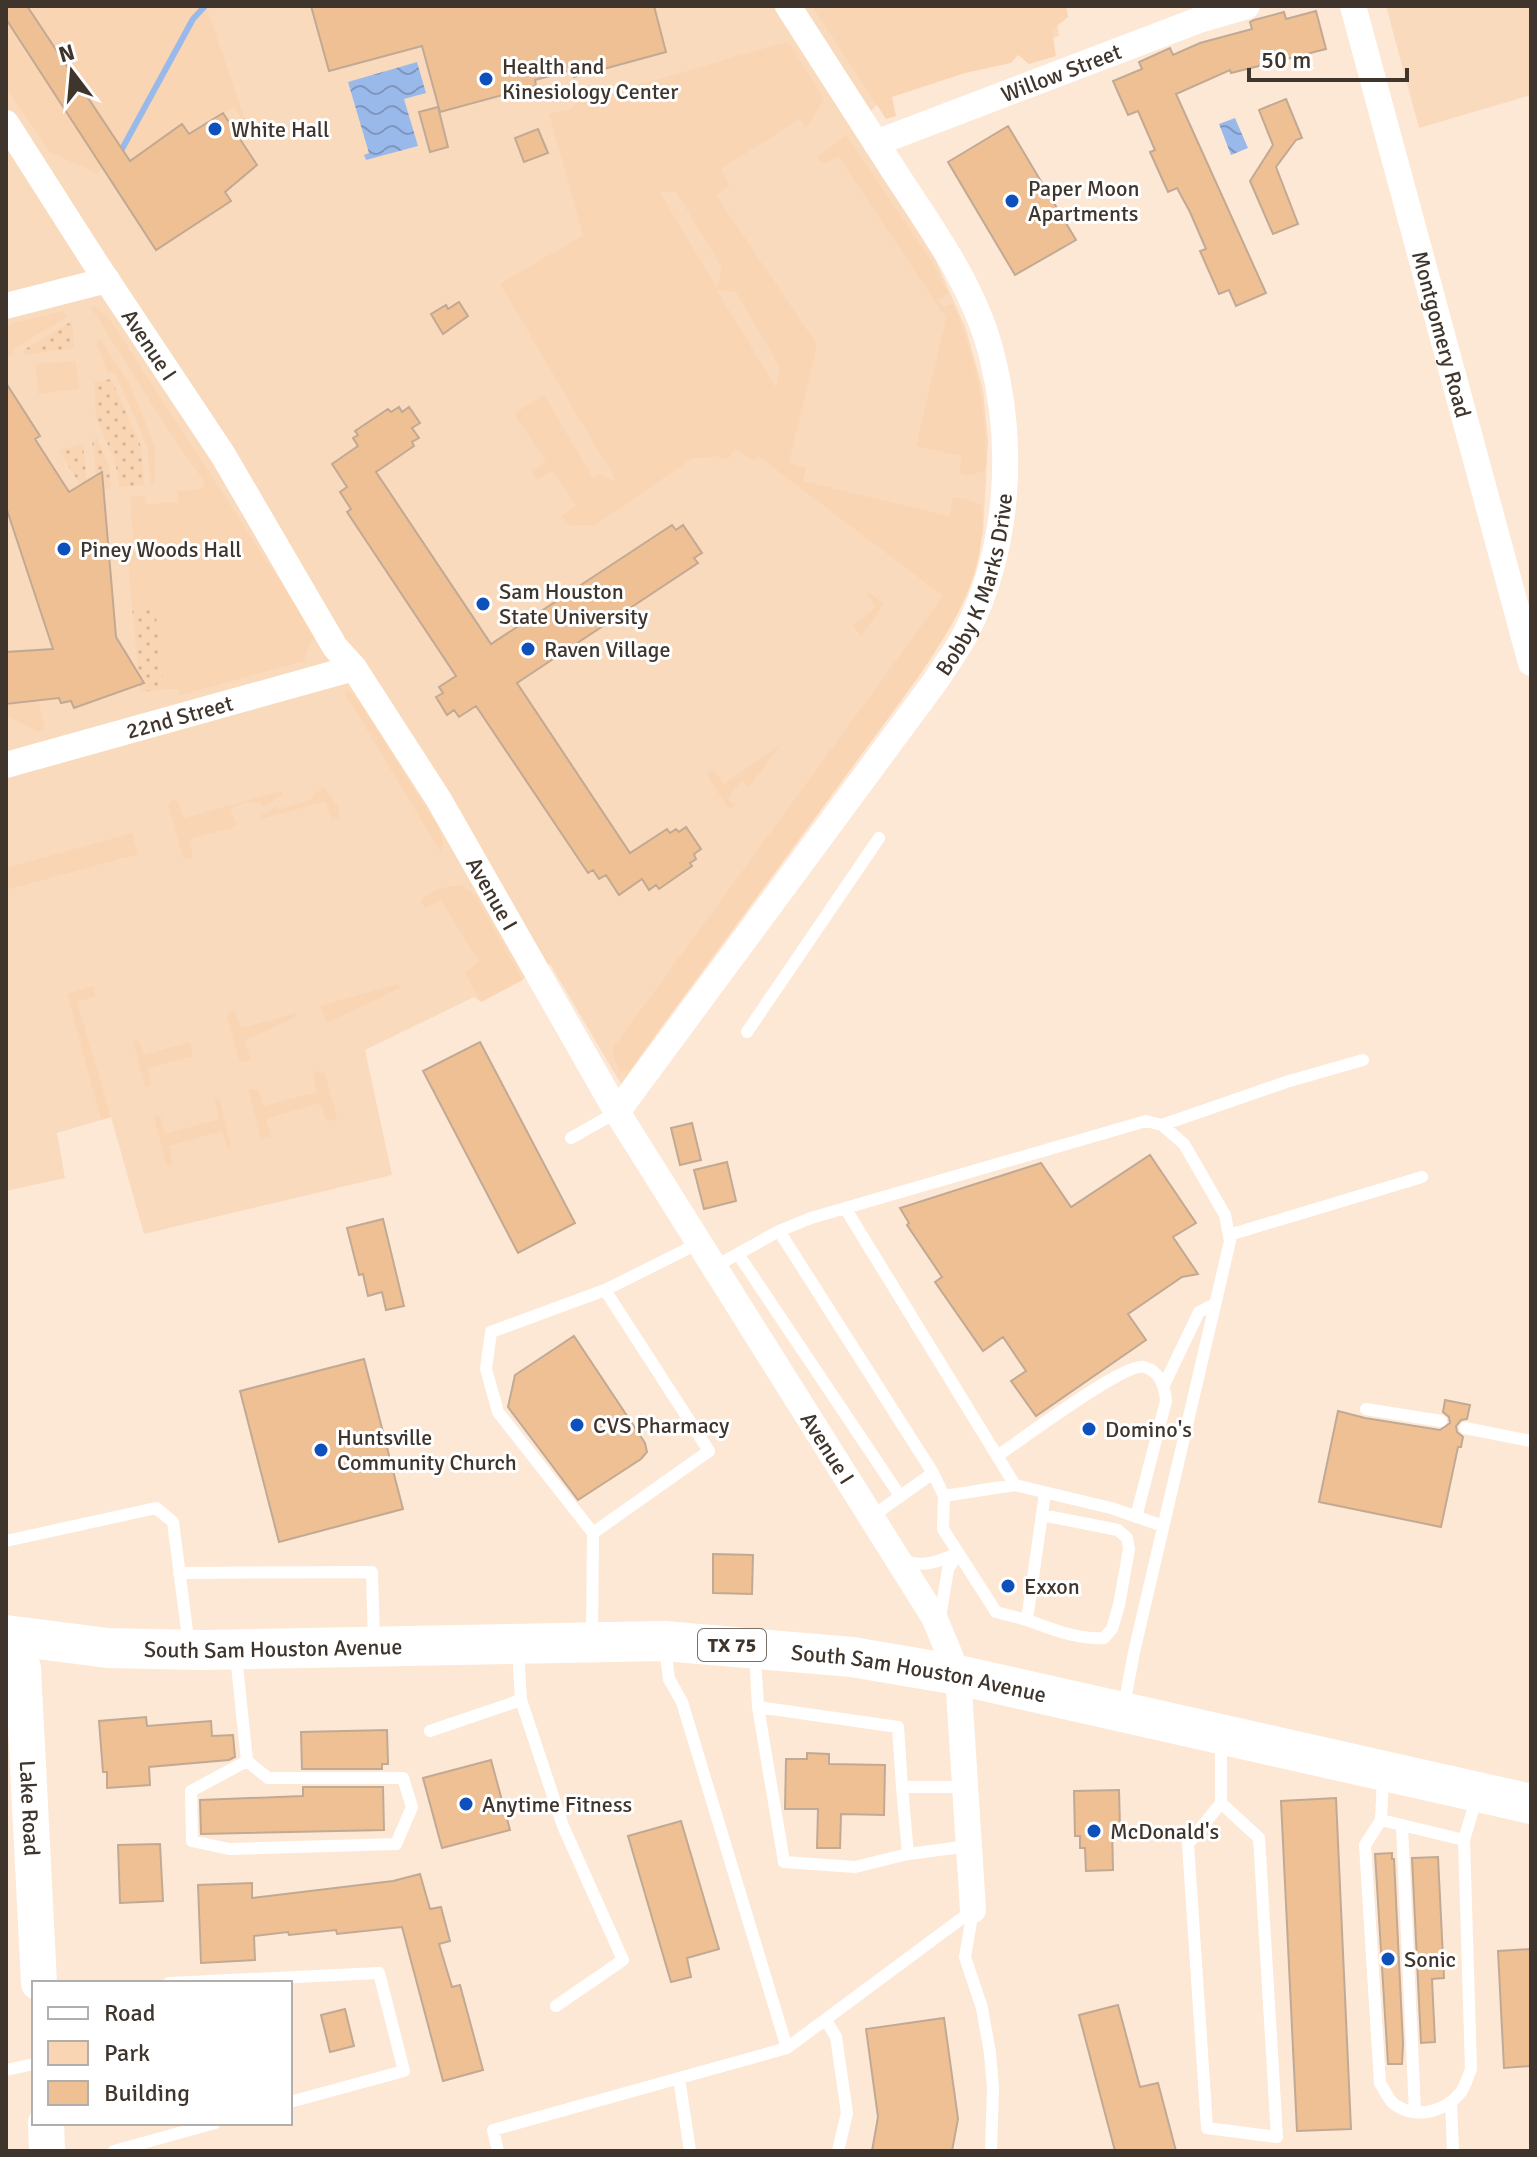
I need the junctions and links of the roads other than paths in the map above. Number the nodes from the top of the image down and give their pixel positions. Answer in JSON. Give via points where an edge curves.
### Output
{"nodes":[{"id":1,"x":788,"y":6,"type":"edge"},
{"id":2,"x":1247,"y":6,"type":"edge"},
{"id":3,"x":1353,"y":6,"type":"edge"},
{"id":4,"x":6,"y":123,"type":"edge"},
{"id":5,"x":876,"y":143,"type":"junction"},
{"id":6,"x":107,"y":280,"type":"junction"},
{"id":7,"x":6,"y":306,"type":"edge"},
{"id":8,"x":1531,"y":663,"type":"edge"},
{"id":9,"x":354,"y":668,"type":"junction"},
{"id":10,"x":6,"y":765,"type":"edge"},
{"id":11,"x":879,"y":838,"type":"dead end"},
{"id":12,"x":747,"y":1032,"type":"dead end"},
{"id":13,"x":1363,"y":1060,"type":"dead end"},
{"id":14,"x":617,"y":1112,"type":"junction"},
{"id":15,"x":1162,"y":1125,"type":"junction"},
{"id":16,"x":571,"y":1138,"type":"dead end"},
{"id":17,"x":1422,"y":1177,"type":"dead end"},
{"id":18,"x":845,"y":1208,"type":"junction"},
{"id":19,"x":779,"y":1231,"type":"junction"},
{"id":20,"x":1229,"y":1235,"type":"junction"},
{"id":21,"x":699,"y":1243,"type":"junction"},
{"id":22,"x":738,"y":1254,"type":"junction"},
{"id":23,"x":714,"y":1267,"type":"junction"},
{"id":24,"x":605,"y":1290,"type":"junction"},
{"id":25,"x":1215,"y":1304,"type":"junction"},
{"id":26,"x":1164,"y":1385,"type":"junction"},
{"id":27,"x":1366,"y":1409,"type":"dead end"},
{"id":28,"x":1441,"y":1421,"type":"dead end"},
{"id":29,"x":1465,"y":1428,"type":"dead end"},
{"id":30,"x":1531,"y":1441,"type":"edge"},
{"id":31,"x":997,"y":1456,"type":"junction"},
{"id":32,"x":933,"y":1473,"type":"junction"},
{"id":33,"x":1015,"y":1485,"type":"junction"},
{"id":34,"x":1045,"y":1493,"type":"junction"},
{"id":35,"x":900,"y":1496,"type":"junction"},
{"id":36,"x":944,"y":1496,"type":"junction"},
{"id":37,"x":1042,"y":1515,"type":"junction"},
{"id":38,"x":871,"y":1517,"type":"junction"},
{"id":39,"x":1136,"y":1517,"type":"junction"},
{"id":40,"x":1163,"y":1526,"type":"junction"},
{"id":41,"x":593,"y":1533,"type":"junction"},
{"id":42,"x":6,"y":1541,"type":"edge"},
{"id":43,"x":958,"y":1553,"type":"junction"},
{"id":44,"x":898,"y":1559,"type":"junction"},
{"id":45,"x":179,"y":1573,"type":"junction"},
{"id":46,"x":1027,"y":1620,"type":"junction"},
{"id":47,"x":938,"y":1627,"type":"junction"},
{"id":48,"x":8,"y":1630,"type":"edge"},
{"id":49,"x":592,"y":1641,"type":"junction"},
{"id":50,"x":664,"y":1641,"type":"junction"},
{"id":51,"x":517,"y":1643,"type":"junction"},
{"id":52,"x":374,"y":1646,"type":"junction"},
{"id":53,"x":755,"y":1647,"type":"junction"},
{"id":54,"x":236,"y":1649,"type":"junction"},
{"id":55,"x":189,"y":1650,"type":"junction"},
{"id":56,"x":958,"y":1675,"type":"junction"},
{"id":57,"x":521,"y":1700,"type":"junction"},
{"id":58,"x":758,"y":1707,"type":"junction"},
{"id":59,"x":1123,"y":1712,"type":"junction"},
{"id":60,"x":430,"y":1731,"type":"dead end"},
{"id":61,"x":1221,"y":1735,"type":"junction"},
{"id":62,"x":247,"y":1761,"type":"junction"},
{"id":63,"x":1383,"y":1771,"type":"junction"},
{"id":64,"x":902,"y":1787,"type":"junction"},
{"id":65,"x":965,"y":1787,"type":"junction"},
{"id":66,"x":1477,"y":1792,"type":"junction"},
{"id":67,"x":1221,"y":1803,"type":"junction"},
{"id":68,"x":1531,"y":1804,"type":"edge"},
{"id":69,"x":1381,"y":1820,"type":"junction"},
{"id":70,"x":1402,"y":1826,"type":"junction"},
{"id":71,"x":1464,"y":1840,"type":"junction"},
{"id":72,"x":969,"y":1846,"type":"junction"},
{"id":73,"x":908,"y":1854,"type":"junction"},
{"id":74,"x":973,"y":1910,"type":"junction"},
{"id":75,"x":39,"y":1981,"type":"edge"},
{"id":76,"x":211,"y":1981,"type":"edge"},
{"id":77,"x":556,"y":2006,"type":"dead end"},
{"id":78,"x":826,"y":2020,"type":"junction"},
{"id":79,"x":787,"y":2048,"type":"junction"},
{"id":80,"x":32,"y":2064,"type":"edge"},
{"id":81,"x":6,"y":2070,"type":"edge"},
{"id":82,"x":679,"y":2078,"type":"junction"},
{"id":83,"x":292,"y":2101,"type":"edge"},
{"id":84,"x":1451,"y":2102,"type":"junction"},
{"id":85,"x":1415,"y":2112,"type":"junction"},
{"id":86,"x":46,"y":2125,"type":"edge"},
{"id":87,"x":208,"y":2125,"type":"edge"},
{"id":88,"x":47,"y":2151,"type":"edge"},
{"id":89,"x":114,"y":2151,"type":"edge"},
{"id":90,"x":498,"y":2151,"type":"edge"},
{"id":91,"x":690,"y":2151,"type":"edge"},
{"id":92,"x":838,"y":2151,"type":"edge"},
{"id":93,"x":991,"y":2151,"type":"edge"},
{"id":94,"x":1453,"y":2151,"type":"edge"}],
"edges":[{"from":1,"to":5,"type":"street","name":"Bobby K Marks Drive"},
{"from":2,"to":5,"type":"street","name":"Willow Street"},
{"from":3,"to":8,"type":"street","name":"Montgomery Road"},
{"from":4,"to":6,"type":"street","name":"Avenue I"},
{"from":5,"to":14,"type":"street","name":"Bobby K Marks Drive","via":[[938,239],[970,297],[992,353],[1006,473],[997,543],[966,633],[937,679]]},
{"from":6,"to":7,"type":"street"},
{"from":6,"to":9,"type":"street","name":"Avenue I","via":[[223,455],[335,647]]},
{"from":9,"to":10,"type":"street","name":"22nd Street"},
{"from":9,"to":14,"type":"street","name":"Avenue I","via":[[439,800]]},
{"from":11,"to":12,"type":"lane"},
{"from":13,"to":15,"type":"lane"},
{"from":14,"to":16,"type":"lane"},
{"from":14,"to":21,"type":"street","name":"Avenue I"},
{"from":15,"to":18,"type":"lane","via":[[1146,1121]]},
{"from":15,"to":20,"type":"lane","via":[[1184,1144],[1225,1215]]},
{"from":17,"to":20,"type":"lane"},
{"from":18,"to":19,"type":"lane"},
{"from":18,"to":31,"type":"lane"},
{"from":19,"to":22,"type":"lane"},
{"from":19,"to":32,"type":"lane"},
{"from":20,"to":25,"type":"lane"},
{"from":21,"to":23,"type":"street","name":"Avenue I"},
{"from":21,"to":24,"type":"lane"},
{"from":22,"to":23,"type":"lane"},
{"from":22,"to":35,"type":"lane"},
{"from":23,"to":38,"type":"street","name":"Avenue I"},
{"from":24,"to":41,"type":"lane","via":[[709,1451]]},
{"from":24,"to":41,"type":"lane","via":[[491,1332],[486,1369],[498,1412]]},
{"from":25,"to":26,"type":"lane","via":[[1199,1312]]},
{"from":25,"to":40,"type":"lane"},
{"from":26,"to":31,"type":"lane","via":[[1145,1367],[1129,1368]]},
{"from":26,"to":39,"type":"lane","via":[[1166,1401]]},
{"from":27,"to":28,"type":"lane"},
{"from":29,"to":30,"type":"lane"},
{"from":31,"to":33,"type":"lane"},
{"from":32,"to":35,"type":"lane"},
{"from":32,"to":36,"type":"lane"},
{"from":33,"to":34,"type":"lane"},
{"from":33,"to":36,"type":"lane"},
{"from":34,"to":37,"type":"lane"},
{"from":34,"to":39,"type":"lane"},
{"from":35,"to":38,"type":"lane"},
{"from":36,"to":43,"type":"lane","via":[[943,1529]]},
{"from":37,"to":46,"type":"lane"},
{"from":37,"to":46,"type":"lane","via":[[1118,1530],[1129,1549],[1119,1605],[1104,1638],[1073,1635]]},
{"from":38,"to":44,"type":"street","name":"Avenue I"},
{"from":39,"to":40,"type":"lane"},
{"from":40,"to":59,"type":"lane"},
{"from":41,"to":49,"type":"lane"},
{"from":42,"to":45,"type":"lane","via":[[156,1508],[173,1522]]},
{"from":43,"to":44,"type":"lane","via":[[916,1565]]},
{"from":43,"to":46,"type":"lane","via":[[996,1612]]},
{"from":43,"to":47,"type":"lane","via":[[948,1569]]},
{"from":44,"to":47,"type":"street","name":"Avenue I"},
{"from":45,"to":52,"type":"lane","via":[[372,1572]]},
{"from":45,"to":55,"type":"lane"},
{"from":47,"to":56,"type":"street","name":"Avenue I"},
{"from":48,"to":55,"type":"main road","name":"South Sam Houston Avenue","number":"TX 75","via":[[108,1648]]},
{"from":48,"to":75,"type":"street","name":"Lake Road","via":[[23,1668]]},
{"from":49,"to":50,"type":"main road","name":"South Sam Houston Avenue","number":"TX 75"},
{"from":49,"to":51,"type":"main road","name":"South Sam Houston Avenue","number":"TX 75"},
{"from":50,"to":53,"type":"main road","name":"South Sam Houston Avenue","number":"TX 75"},
{"from":50,"to":79,"type":"lane","via":[[669,1679],[682,1702]]},
{"from":51,"to":52,"type":"main road","name":"South Sam Houston Avenue","number":"TX 75"},
{"from":51,"to":57,"type":"lane"},
{"from":52,"to":54,"type":"main road","name":"South Sam Houston Avenue","number":"TX 75"},
{"from":53,"to":56,"type":"main road","name":"South Sam Houston Avenue","number":"TX 75"},
{"from":53,"to":58,"type":"lane"},
{"from":54,"to":55,"type":"main road","name":"South Sam Houston Avenue","number":"TX 75"},
{"from":54,"to":62,"type":"lane"},
{"from":56,"to":59,"type":"main road","name":"South Sam Houston Avenue","number":"TX 75"},
{"from":56,"to":65,"type":"street","name":"Avenue I"},
{"from":57,"to":60,"type":"lane"},
{"from":57,"to":77,"type":"lane","via":[[563,1826],[623,1960]]},
{"from":58,"to":64,"type":"lane","via":[[898,1727]]},
{"from":58,"to":73,"type":"lane","via":[[784,1862],[855,1867]]},
{"from":59,"to":61,"type":"main road","name":"South Sam Houston Avenue","number":"TX 75"},
{"from":61,"to":63,"type":"main road","name":"South Sam Houston Avenue","number":"TX 75"},
{"from":61,"to":67,"type":"lane"},
{"from":62,"to":62,"type":"lane","via":[[268,1778],[403,1778],[412,1807],[396,1844],[229,1849],[192,1841],[191,1791]]},
{"from":63,"to":66,"type":"main road","name":"South Sam Houston Avenue","number":"TX 75"},
{"from":63,"to":69,"type":"lane"},
{"from":64,"to":65,"type":"lane"},
{"from":64,"to":73,"type":"lane"},
{"from":65,"to":72,"type":"street","name":"Avenue I"},
{"from":66,"to":68,"type":"main road","name":"South Sam Houston Avenue","number":"TX 75"},
{"from":66,"to":71,"type":"lane"},
{"from":67,"to":67,"type":"lane","via":[[1188,1844],[1207,2128],[1277,2137],[1259,1838]]},
{"from":69,"to":70,"type":"lane"},
{"from":69,"to":85,"type":"lane","via":[[1365,1845],[1380,2083],[1392,2103]]},
{"from":70,"to":71,"type":"lane"},
{"from":70,"to":85,"type":"lane"},
{"from":71,"to":84,"type":"lane","via":[[1471,2069]]},
{"from":72,"to":73,"type":"lane"},
{"from":72,"to":74,"type":"street","name":"Avenue I"},
{"from":74,"to":78,"type":"lane"},
{"from":74,"to":93,"type":"lane","via":[[965,1957],[990,2053]]},
{"from":76,"to":83,"type":"lane","via":[[379,1973],[404,2071]]},
{"from":78,"to":79,"type":"lane"},
{"from":78,"to":92,"type":"lane","via":[[836,2037],[847,2113]]},
{"from":79,"to":82,"type":"lane"},
{"from":80,"to":81,"type":"lane"},
{"from":82,"to":90,"type":"lane","via":[[493,2130]]},
{"from":82,"to":91,"type":"lane"},
{"from":84,"to":85,"type":"lane","via":[[1432,2112]]},
{"from":84,"to":94,"type":"lane"},
{"from":86,"to":88,"type":"street"},
{"from":87,"to":89,"type":"lane"}]}
